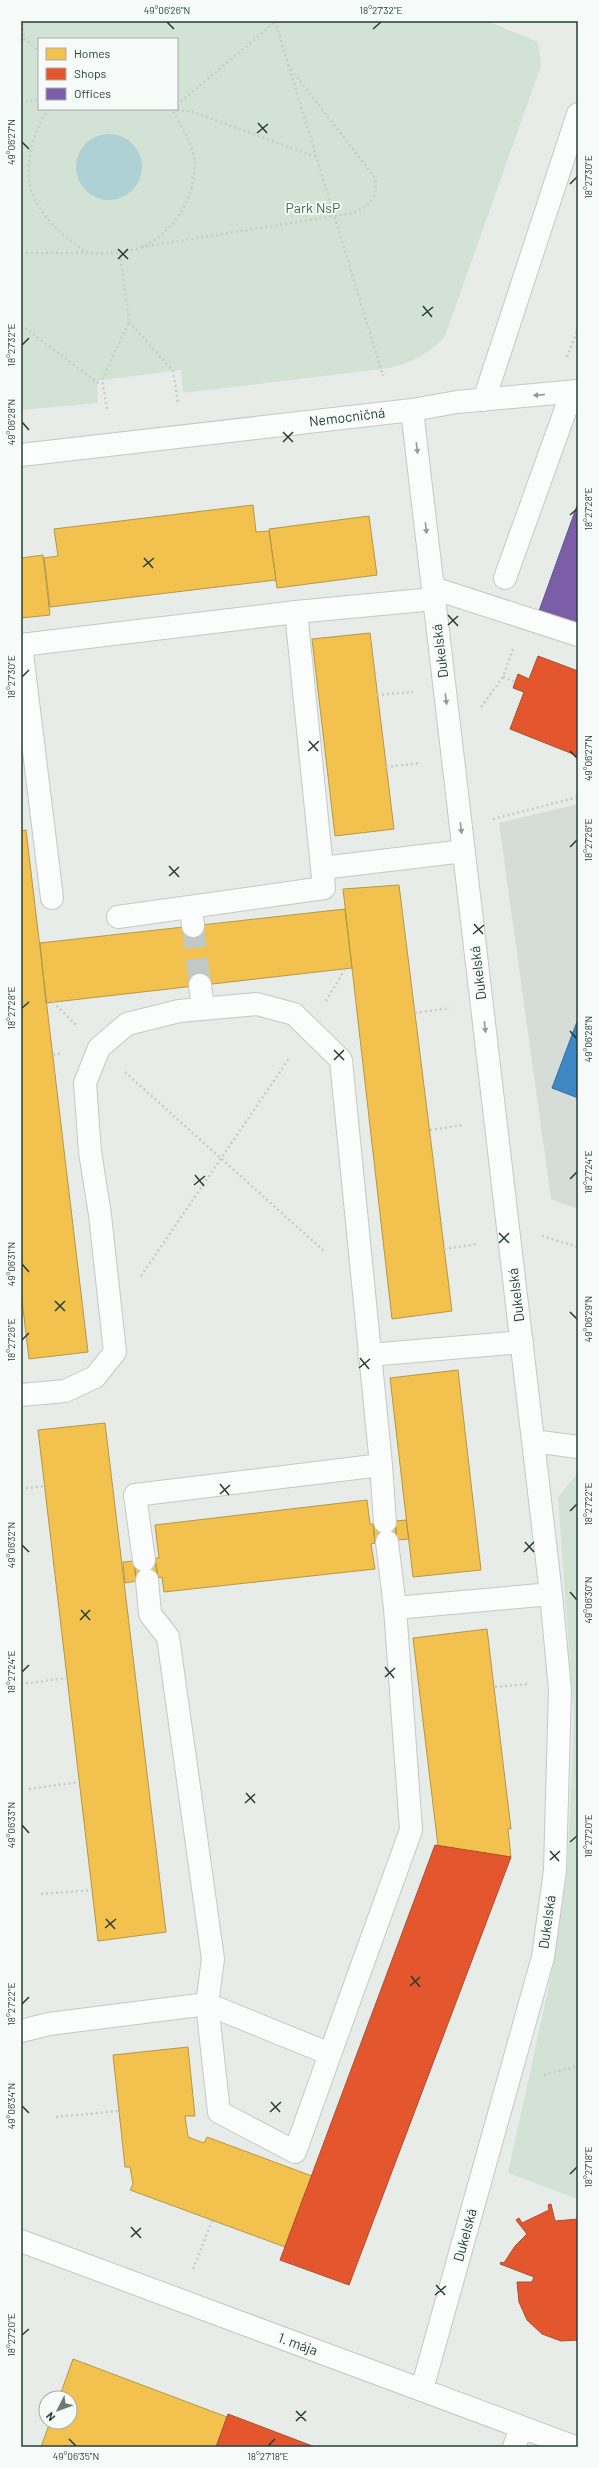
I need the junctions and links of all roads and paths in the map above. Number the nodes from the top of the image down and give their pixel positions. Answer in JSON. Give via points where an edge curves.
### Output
{"nodes":[{"id":1,"x":22,"y":21,"type":"edge"},
{"id":2,"x":275,"y":22,"type":"edge"},
{"id":3,"x":24,"y":38,"type":"junction"},
{"id":4,"x":21,"y":45,"type":"edge"},
{"id":5,"x":38,"y":51,"type":"edge"},
{"id":6,"x":287,"y":64,"type":"junction"},
{"id":7,"x":38,"y":99,"type":"edge"},
{"id":8,"x":21,"y":103,"type":"edge"},
{"id":9,"x":178,"y":104,"type":"edge"},
{"id":10,"x":48,"y":110,"type":"edge"},
{"id":11,"x":173,"y":110,"type":"edge"},
{"id":12,"x":178,"y":110,"type":"edge"},
{"id":13,"x":578,"y":114,"type":"edge"},
{"id":14,"x":316,"y":157,"type":"junction"},
{"id":15,"x":335,"y":216,"type":"junction"},
{"id":16,"x":142,"y":247,"type":"junction"},
{"id":17,"x":21,"y":253,"type":"edge"},
{"id":18,"x":86,"y":253,"type":"junction"},
{"id":19,"x":120,"y":253,"type":"junction"},
{"id":20,"x":129,"y":322,"type":"junction"},
{"id":21,"x":21,"y":325,"type":"edge"},
{"id":22,"x":578,"y":328,"type":"edge"},
{"id":23,"x":567,"y":357,"type":"dead end"},
{"id":24,"x":383,"y":376,"type":"dead end"},
{"id":25,"x":101,"y":385,"type":"junction"},
{"id":26,"x":575,"y":391,"type":"edge"},
{"id":27,"x":484,"y":400,"type":"junction"},
{"id":28,"x":178,"y":402,"type":"dead end"},
{"id":29,"x":107,"y":410,"type":"dead end"},
{"id":30,"x":412,"y":410,"type":"junction"},
{"id":31,"x":21,"y":455,"type":"edge"},
{"id":32,"x":505,"y":578,"type":"dead end"},
{"id":33,"x":434,"y":594,"type":"junction"},
{"id":34,"x":296,"y":612,"type":"junction"},
{"id":35,"x":524,"y":617,"type":"junction"},
{"id":36,"x":578,"y":635,"type":"edge"},
{"id":37,"x":503,"y":677,"type":"junction"},
{"id":38,"x":515,"y":682,"type":"dead end"},
{"id":39,"x":414,"y":691,"type":"dead end"},
{"id":40,"x":377,"y":695,"type":"dead end"},
{"id":41,"x":451,"y":740,"type":"junction"},
{"id":42,"x":424,"y":762,"type":"dead end"},
{"id":43,"x":386,"y":768,"type":"dead end"},
{"id":44,"x":30,"y":791,"type":"edge"},
{"id":45,"x":578,"y":797,"type":"edge"},
{"id":46,"x":461,"y":826,"type":"junction"},
{"id":47,"x":464,"y":851,"type":"junction"},
{"id":48,"x":322,"y":868,"type":"junction"},
{"id":49,"x":52,"y":898,"type":"dead end"},
{"id":50,"x":118,"y":917,"type":"dead end"},
{"id":51,"x":345,"y":968,"type":"dead end"},
{"id":52,"x":200,"y":985,"type":"tunnel mouth"},
{"id":53,"x":203,"y":1008,"type":"junction"},
{"id":54,"x":452,"y":1008,"type":"dead end"},
{"id":55,"x":415,"y":1013,"type":"dead end"},
{"id":56,"x":310,"y":1028,"type":"junction"},
{"id":57,"x":99,"y":1048,"type":"junction"},
{"id":58,"x":53,"y":1055,"type":"dead end"},
{"id":59,"x":466,"y":1124,"type":"dead end"},
{"id":60,"x":430,"y":1130,"type":"dead end"},
{"id":61,"x":221,"y":1157,"type":"junction"},
{"id":62,"x":481,"y":1244,"type":"dead end"},
{"id":63,"x":444,"y":1249,"type":"dead end"},
{"id":64,"x":361,"y":1284,"type":"junction"},
{"id":65,"x":113,"y":1317,"type":"junction"},
{"id":66,"x":522,"y":1342,"type":"junction"},
{"id":67,"x":369,"y":1355,"type":"junction"},
{"id":68,"x":21,"y":1395,"type":"edge"},
{"id":69,"x":533,"y":1441,"type":"junction"},
{"id":70,"x":578,"y":1447,"type":"edge"},
{"id":71,"x":381,"y":1465,"type":"junction"},
{"id":72,"x":44,"y":1486,"type":"dead end"},
{"id":73,"x":21,"y":1489,"type":"edge"},
{"id":74,"x":551,"y":1594,"type":"junction"},
{"id":75,"x":395,"y":1608,"type":"junction"},
{"id":76,"x":67,"y":1678,"type":"dead end"},
{"id":77,"x":534,"y":1683,"type":"dead end"},
{"id":78,"x":21,"y":1684,"type":"edge"},
{"id":79,"x":495,"y":1687,"type":"dead end"},
{"id":80,"x":80,"y":1782,"type":"dead end"},
{"id":81,"x":28,"y":1790,"type":"dead end"},
{"id":82,"x":92,"y":1890,"type":"dead end"},
{"id":83,"x":41,"y":1894,"type":"dead end"},
{"id":84,"x":207,"y":2004,"type":"junction"},
{"id":85,"x":21,"y":2031,"type":"edge"},
{"id":86,"x":330,"y":2054,"type":"junction"},
{"id":87,"x":119,"y":2111,"type":"dead end"},
{"id":88,"x":56,"y":2117,"type":"dead end"},
{"id":89,"x":212,"y":2221,"type":"dead end"},
{"id":90,"x":21,"y":2241,"type":"edge"},
{"id":91,"x":192,"y":2271,"type":"dead end"},
{"id":92,"x":422,"y":2389,"type":"junction"},
{"id":93,"x":517,"y":2437,"type":"edge"},
{"id":94,"x":575,"y":2447,"type":"edge"}],
"edges":[{"from":1,"to":3,"type":"path"},
{"from":2,"to":6,"type":"path"},
{"from":2,"to":9,"type":"path"},
{"from":3,"to":4,"type":"path"},
{"from":3,"to":5,"type":"path"},
{"from":6,"to":14,"type":"path"},
{"from":6,"to":15,"type":"path","via":[[375,178],[376,190],[372,201],[366,207]]},
{"from":7,"to":8,"type":"path"},
{"from":10,"to":18,"type":"path","via":[[41,119],[32,141],[29,171],[34,197],[55,229]]},
{"from":11,"to":16,"type":"path","via":[[188,140],[195,166],[192,189],[171,227],[160,238]]},
{"from":12,"to":14,"type":"path","via":[[193,112]]},
{"from":13,"to":27,"type":"street"},
{"from":14,"to":15,"type":"path"},
{"from":15,"to":16,"type":"path"},
{"from":15,"to":24,"type":"path"},
{"from":16,"to":19,"type":"path"},
{"from":17,"to":18,"type":"path"},
{"from":18,"to":19,"type":"path"},
{"from":19,"to":20,"type":"path"},
{"from":20,"to":25,"type":"path"},
{"from":20,"to":28,"type":"path","via":[[173,370]]},
{"from":21,"to":25,"type":"path"},
{"from":22,"to":23,"type":"path"},
{"from":25,"to":29,"type":"path"},
{"from":26,"to":27,"type":"street","name":"Nemocničná","one_way":true},
{"from":26,"to":32,"type":"street"},
{"from":27,"to":30,"type":"street","name":"Nemocničná"},
{"from":30,"to":31,"type":"street","name":"Nemocničná"},
{"from":30,"to":33,"type":"street","name":"Dukelská","one_way":true},
{"from":33,"to":34,"type":"street"},
{"from":33,"to":35,"type":"street"},
{"from":33,"to":41,"type":"street","name":"Dukelská","one_way":true},
{"from":34,"to":44,"type":"street","via":[[21,645]]},
{"from":34,"to":48,"type":"street"},
{"from":35,"to":36,"type":"street"},
{"from":35,"to":37,"type":"path"},
{"from":37,"to":38,"type":"path"},
{"from":37,"to":41,"type":"path","via":[[466,727]]},
{"from":39,"to":40,"type":"path"},
{"from":41,"to":46,"type":"street","name":"Dukelská"},
{"from":42,"to":43,"type":"path"},
{"from":44,"to":49,"type":"street"},
{"from":45,"to":46,"type":"path"},
{"from":46,"to":47,"type":"street","name":"Dukelská","one_way":true},
{"from":47,"to":48,"type":"street"},
{"from":47,"to":66,"type":"street","name":"Dukelská","one_way":true},
{"from":48,"to":50,"type":"street","via":[[324,888],[192,916]]},
{"from":51,"to":56,"type":"path"},
{"from":52,"to":53,"type":"street"},
{"from":53,"to":56,"type":"street","via":[[257,1004],[294,1014]]},
{"from":53,"to":57,"type":"street","via":[[179,1011],[127,1024]]},
{"from":54,"to":55,"type":"path"},
{"from":56,"to":61,"type":"path"},
{"from":56,"to":64,"type":"street","via":[[341,1060]]},
{"from":57,"to":58,"type":"path"},
{"from":57,"to":61,"type":"path"},
{"from":57,"to":65,"type":"street","via":[[85,1083],[90,1152]]},
{"from":59,"to":60,"type":"path"},
{"from":61,"to":64,"type":"path"},
{"from":61,"to":65,"type":"path"},
{"from":62,"to":63,"type":"path"},
{"from":64,"to":67,"type":"street"},
{"from":65,"to":68,"type":"street","via":[[115,1352],[95,1377],[64,1391]]},
{"from":66,"to":67,"type":"street"},
{"from":66,"to":69,"type":"street","name":"Dukelská"},
{"from":67,"to":71,"type":"street"},
{"from":69,"to":70,"type":"street"},
{"from":69,"to":74,"type":"street","name":"Dukelská"},
{"from":71,"to":75,"type":"street"},
{"from":71,"to":84,"type":"street","via":[[135,1495],[150,1614],[168,1637],[214,1958]]},
{"from":72,"to":73,"type":"path"},
{"from":74,"to":75,"type":"street"},
{"from":74,"to":92,"type":"street","name":"Dukelská","via":[[560,1690],[555,1870],[542,1957]]},
{"from":75,"to":86,"type":"street","via":[[411,1830]]},
{"from":76,"to":78,"type":"path"},
{"from":77,"to":79,"type":"path"},
{"from":80,"to":81,"type":"path"},
{"from":82,"to":83,"type":"path"},
{"from":84,"to":85,"type":"street","via":[[49,2024]]},
{"from":84,"to":86,"type":"street"},
{"from":84,"to":86,"type":"street","via":[[218,2112],[296,2152]]},
{"from":87,"to":88,"type":"path"},
{"from":89,"to":91,"type":"path"},
{"from":90,"to":92,"type":"street","name":"1. mája"},
{"from":92,"to":93,"type":"street","name":"1. mája"},
{"from":93,"to":94,"type":"street","name":"1. mája"}]}
